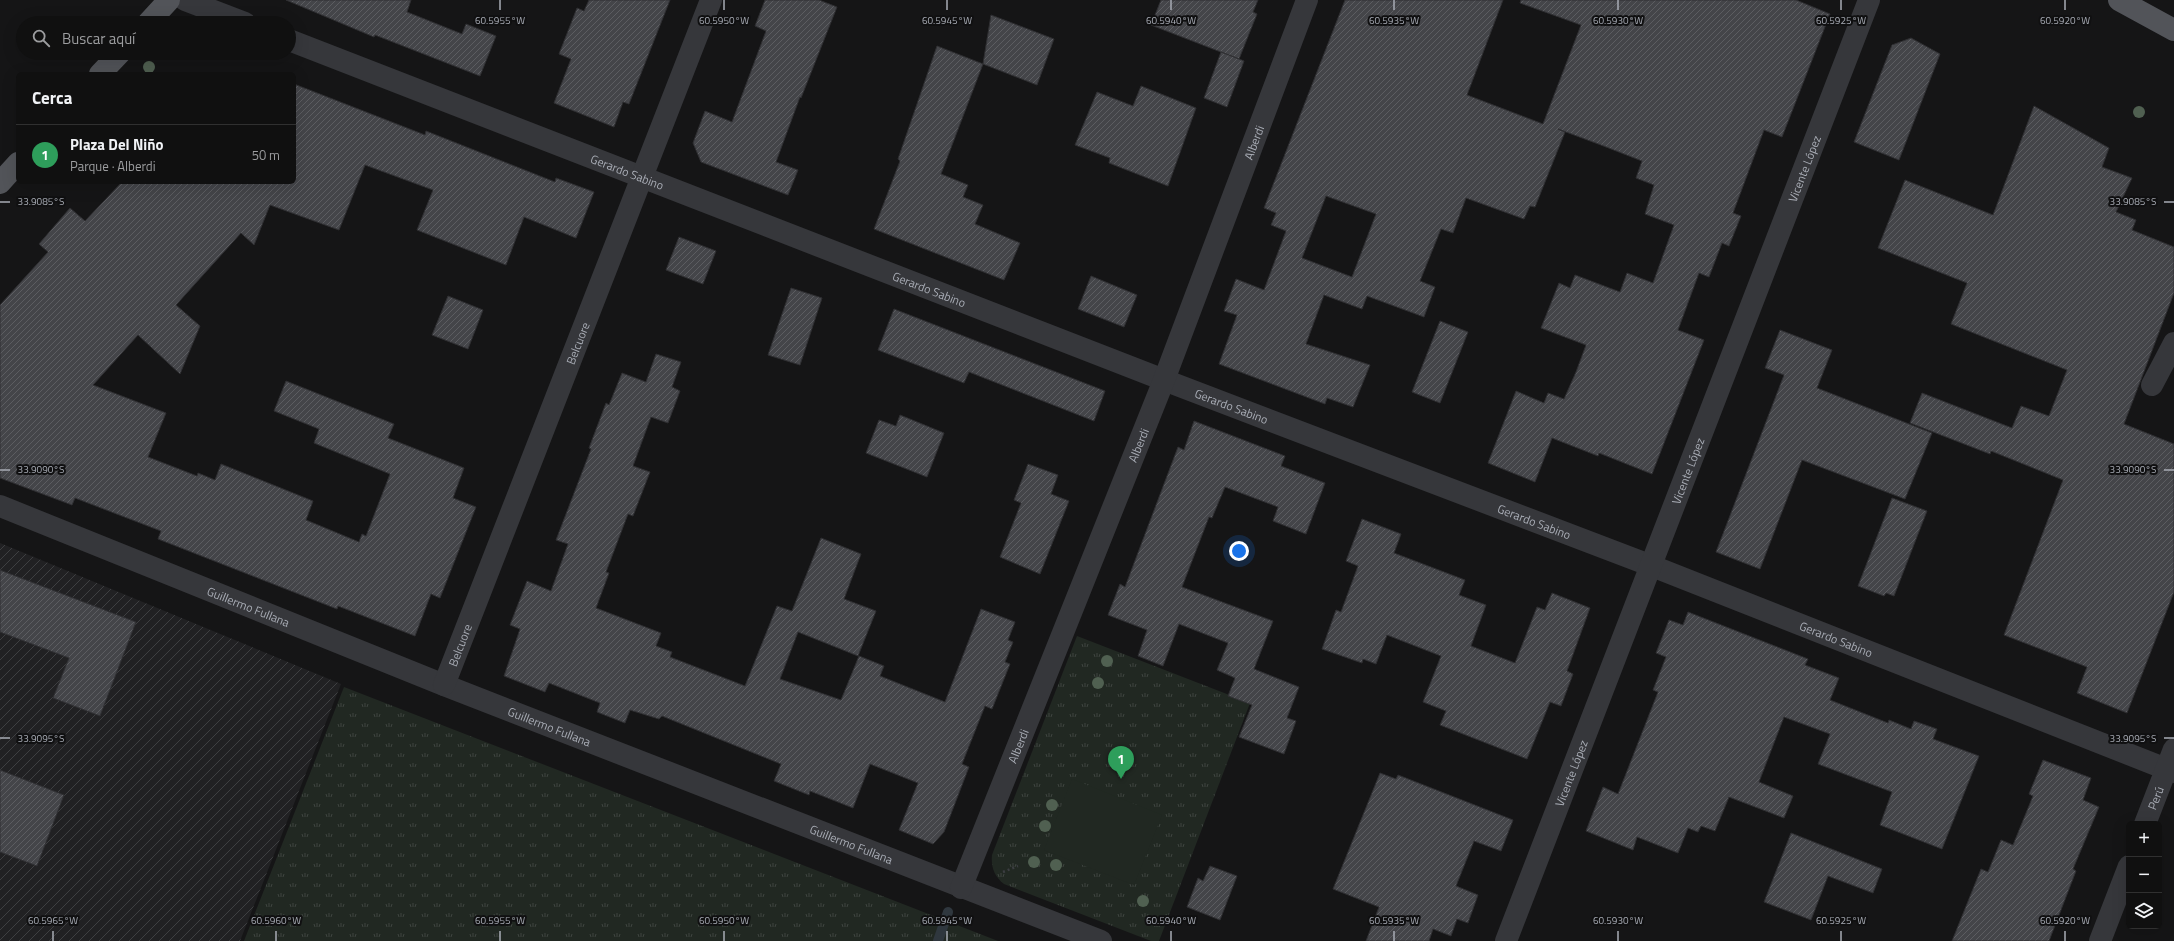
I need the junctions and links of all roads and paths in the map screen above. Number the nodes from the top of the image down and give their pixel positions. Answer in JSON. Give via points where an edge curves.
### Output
{"nodes":[{"id":1,"x":169,"y":0,"type":"edge"},
{"id":2,"x":185,"y":0,"type":"edge"},
{"id":3,"x":711,"y":0,"type":"edge"},
{"id":4,"x":1308,"y":0,"type":"edge"},
{"id":5,"x":1869,"y":0,"type":"edge"},
{"id":6,"x":2119,"y":0,"type":"edge"},
{"id":7,"x":154,"y":16,"type":"edge"},
{"id":8,"x":227,"y":16,"type":"edge"},
{"id":9,"x":2174,"y":30,"type":"edge"},
{"id":10,"x":296,"y":43,"type":"edge"},
{"id":11,"x":113,"y":60,"type":"edge"},
{"id":12,"x":102,"y":72,"type":"edge"},
{"id":13,"x":16,"y":165,"type":"edge"},
{"id":14,"x":642,"y":176,"type":"junction"},
{"id":15,"x":0,"y":183,"type":"edge"},
{"id":16,"x":2174,"y":343,"type":"edge"},
{"id":17,"x":1164,"y":380,"type":"junction"},
{"id":18,"x":2152,"y":385,"type":"dead end"},
{"id":19,"x":0,"y":506,"type":"edge"},
{"id":20,"x":1652,"y":566,"type":"junction"},
{"id":21,"x":444,"y":686,"type":"junction"},
{"id":22,"x":2174,"y":749,"type":"edge"},
{"id":23,"x":2170,"y":771,"type":"edge"},
{"id":24,"x":2146,"y":821,"type":"edge"},
{"id":25,"x":2126,"y":874,"type":"edge"},
{"id":26,"x":961,"y":888,"type":"junction"},
{"id":27,"x":1101,"y":941,"type":"edge"},
{"id":28,"x":1506,"y":941,"type":"edge"},
{"id":29,"x":2100,"y":941,"type":"edge"}],
"edges":[{"from":1,"to":7,"type":"main road"},
{"from":2,"to":8,"type":"street"},
{"from":3,"to":14,"type":"street","name":"Belcuore"},
{"from":4,"to":17,"type":"street","name":"Alberdi"},
{"from":5,"to":20,"type":"street","name":"Vicente López"},
{"from":6,"to":9,"type":"main road"},
{"from":10,"to":14,"type":"street","name":"Gerardo Sabino"},
{"from":11,"to":12,"type":"main road"},
{"from":13,"to":15,"type":"main road"},
{"from":14,"to":17,"type":"street","name":"Gerardo Sabino"},
{"from":14,"to":21,"type":"street","name":"Belcuore"},
{"from":16,"to":18,"type":"street"},
{"from":17,"to":20,"type":"street","name":"Gerardo Sabino"},
{"from":17,"to":26,"type":"street","name":"Alberdi"},
{"from":19,"to":21,"type":"street","name":"Guillermo Fullana"},
{"from":20,"to":23,"type":"street","name":"Gerardo Sabino"},
{"from":20,"to":28,"type":"street","name":"Vicente López"},
{"from":21,"to":26,"type":"street","name":"Guillermo Fullana"},
{"from":22,"to":23,"type":"street","name":"Perú"},
{"from":23,"to":24,"type":"street","name":"Perú"},
{"from":25,"to":29,"type":"street"},
{"from":26,"to":27,"type":"street","name":"Guillermo Fullana"}]}
